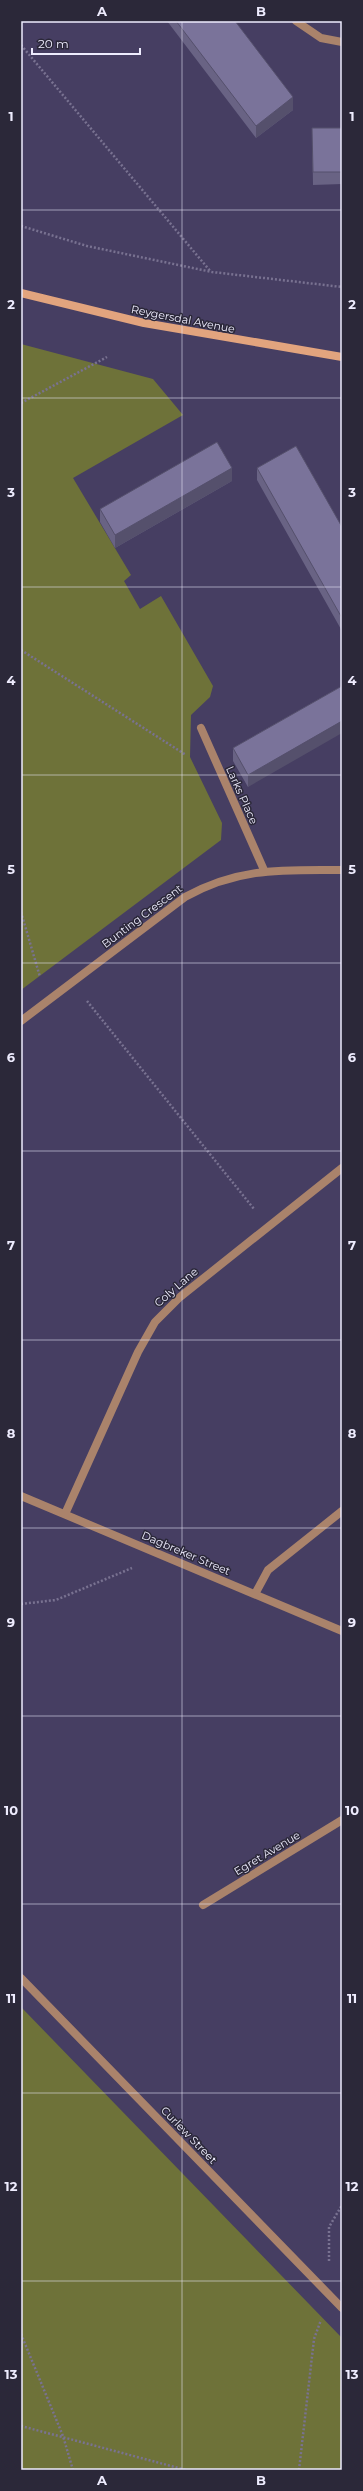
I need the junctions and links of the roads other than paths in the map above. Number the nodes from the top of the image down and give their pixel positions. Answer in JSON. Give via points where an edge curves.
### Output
{"nodes":[{"id":1,"x":296,"y":21,"type":"edge"},
{"id":2,"x":342,"y":42,"type":"edge"},
{"id":3,"x":21,"y":293,"type":"edge"},
{"id":4,"x":342,"y":357,"type":"edge"},
{"id":5,"x":201,"y":728,"type":"dead end"},
{"id":6,"x":264,"y":870,"type":"junction"},
{"id":7,"x":342,"y":870,"type":"edge"},
{"id":8,"x":21,"y":1021,"type":"edge"},
{"id":9,"x":342,"y":1168,"type":"edge"},
{"id":10,"x":21,"y":1496,"type":"edge"},
{"id":11,"x":342,"y":1511,"type":"edge"},
{"id":12,"x":65,"y":1514,"type":"junction"},
{"id":13,"x":255,"y":1594,"type":"junction"},
{"id":14,"x":342,"y":1631,"type":"edge"},
{"id":15,"x":342,"y":1820,"type":"edge"},
{"id":16,"x":203,"y":1905,"type":"dead end"},
{"id":17,"x":21,"y":1978,"type":"edge"},
{"id":18,"x":342,"y":2308,"type":"edge"}],
"edges":[{"from":1,"to":2,"type":"street","via":[[321,38]]},
{"from":3,"to":4,"type":"main road","name":"Reygersdal Avenue","via":[[144,323]]},
{"from":5,"to":6,"type":"street","name":"Larks Place"},
{"from":6,"to":7,"type":"street","name":"Bunting Crescent"},
{"from":6,"to":8,"type":"street","name":"Bunting Crescent","via":[[214,882],[185,897]]},
{"from":9,"to":12,"type":"street","name":"Coly Lane","via":[[180,1297],[155,1322],[138,1352]]},
{"from":10,"to":12,"type":"street","name":"Dagbreker Street"},
{"from":11,"to":13,"type":"street","via":[[268,1570]]},
{"from":12,"to":13,"type":"street","name":"Dagbreker Street"},
{"from":13,"to":14,"type":"street","name":"Dagbreker Street"},
{"from":15,"to":16,"type":"street","name":"Egret Avenue"},
{"from":17,"to":18,"type":"street","name":"Curlew Street"}]}
